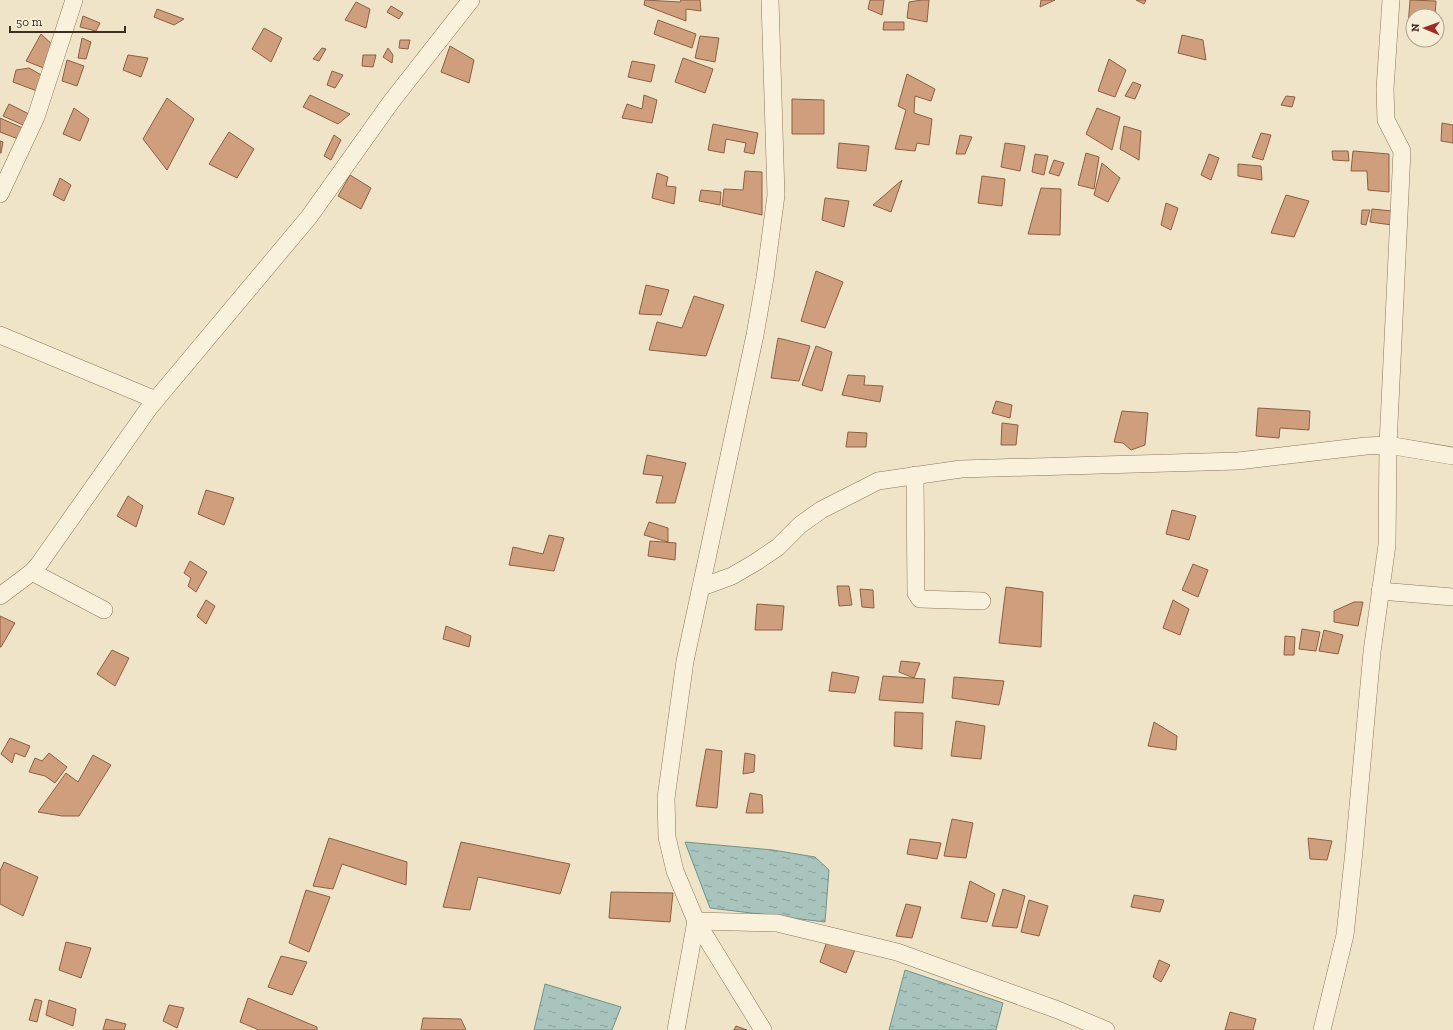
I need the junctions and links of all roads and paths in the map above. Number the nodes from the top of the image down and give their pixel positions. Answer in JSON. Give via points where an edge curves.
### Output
{"nodes":[{"id":1,"x":74,"y":0,"type":"edge"},
{"id":2,"x":471,"y":0,"type":"edge"},
{"id":3,"x":770,"y":0,"type":"edge"},
{"id":4,"x":1391,"y":0,"type":"edge"},
{"id":5,"x":0,"y":194,"type":"edge"},
{"id":6,"x":0,"y":335,"type":"edge"},
{"id":7,"x":156,"y":400,"type":"junction"},
{"id":8,"x":1388,"y":445,"type":"junction"},
{"id":9,"x":1453,"y":456,"type":"edge"},
{"id":10,"x":915,"y":475,"type":"junction"},
{"id":11,"x":32,"y":572,"type":"junction"},
{"id":12,"x":702,"y":587,"type":"junction"},
{"id":13,"x":1380,"y":591,"type":"junction"},
{"id":14,"x":0,"y":596,"type":"edge"},
{"id":15,"x":1453,"y":597,"type":"edge"},
{"id":16,"x":982,"y":601,"type":"dead end"},
{"id":17,"x":104,"y":610,"type":"dead end"},
{"id":18,"x":696,"y":922,"type":"junction"},
{"id":19,"x":676,"y":1030,"type":"edge"},
{"id":20,"x":763,"y":1030,"type":"edge"},
{"id":21,"x":1106,"y":1030,"type":"edge"},
{"id":22,"x":1322,"y":1030,"type":"edge"}],
"edges":[{"from":1,"to":5,"type":"street","via":[[36,117]]},
{"from":2,"to":7,"type":"street","via":[[391,102],[309,217]]},
{"from":3,"to":12,"type":"street","via":[[776,195],[755,335]]},
{"from":4,"to":8,"type":"street","via":[[1385,89],[1386,120],[1402,151]]},
{"from":6,"to":7,"type":"street"},
{"from":7,"to":11,"type":"street"},
{"from":8,"to":9,"type":"street"},
{"from":8,"to":10,"type":"street","via":[[1238,461],[961,469]]},
{"from":8,"to":13,"type":"street","via":[[1387,544]]},
{"from":10,"to":12,"type":"street","via":[[878,481],[821,510],[800,525],[778,547],[756,562],[732,576]]},
{"from":10,"to":16,"type":"street","via":[[916,593],[920,599]]},
{"from":11,"to":14,"type":"street"},
{"from":11,"to":17,"type":"street"},
{"from":12,"to":18,"type":"street","via":[[685,661],[666,798],[667,837],[674,871]]},
{"from":13,"to":15,"type":"street"},
{"from":13,"to":22,"type":"street","via":[[1345,934]]},
{"from":18,"to":19,"type":"street"},
{"from":18,"to":20,"type":"street"},
{"from":18,"to":21,"type":"street","via":[[777,923],[897,952]]}]}
